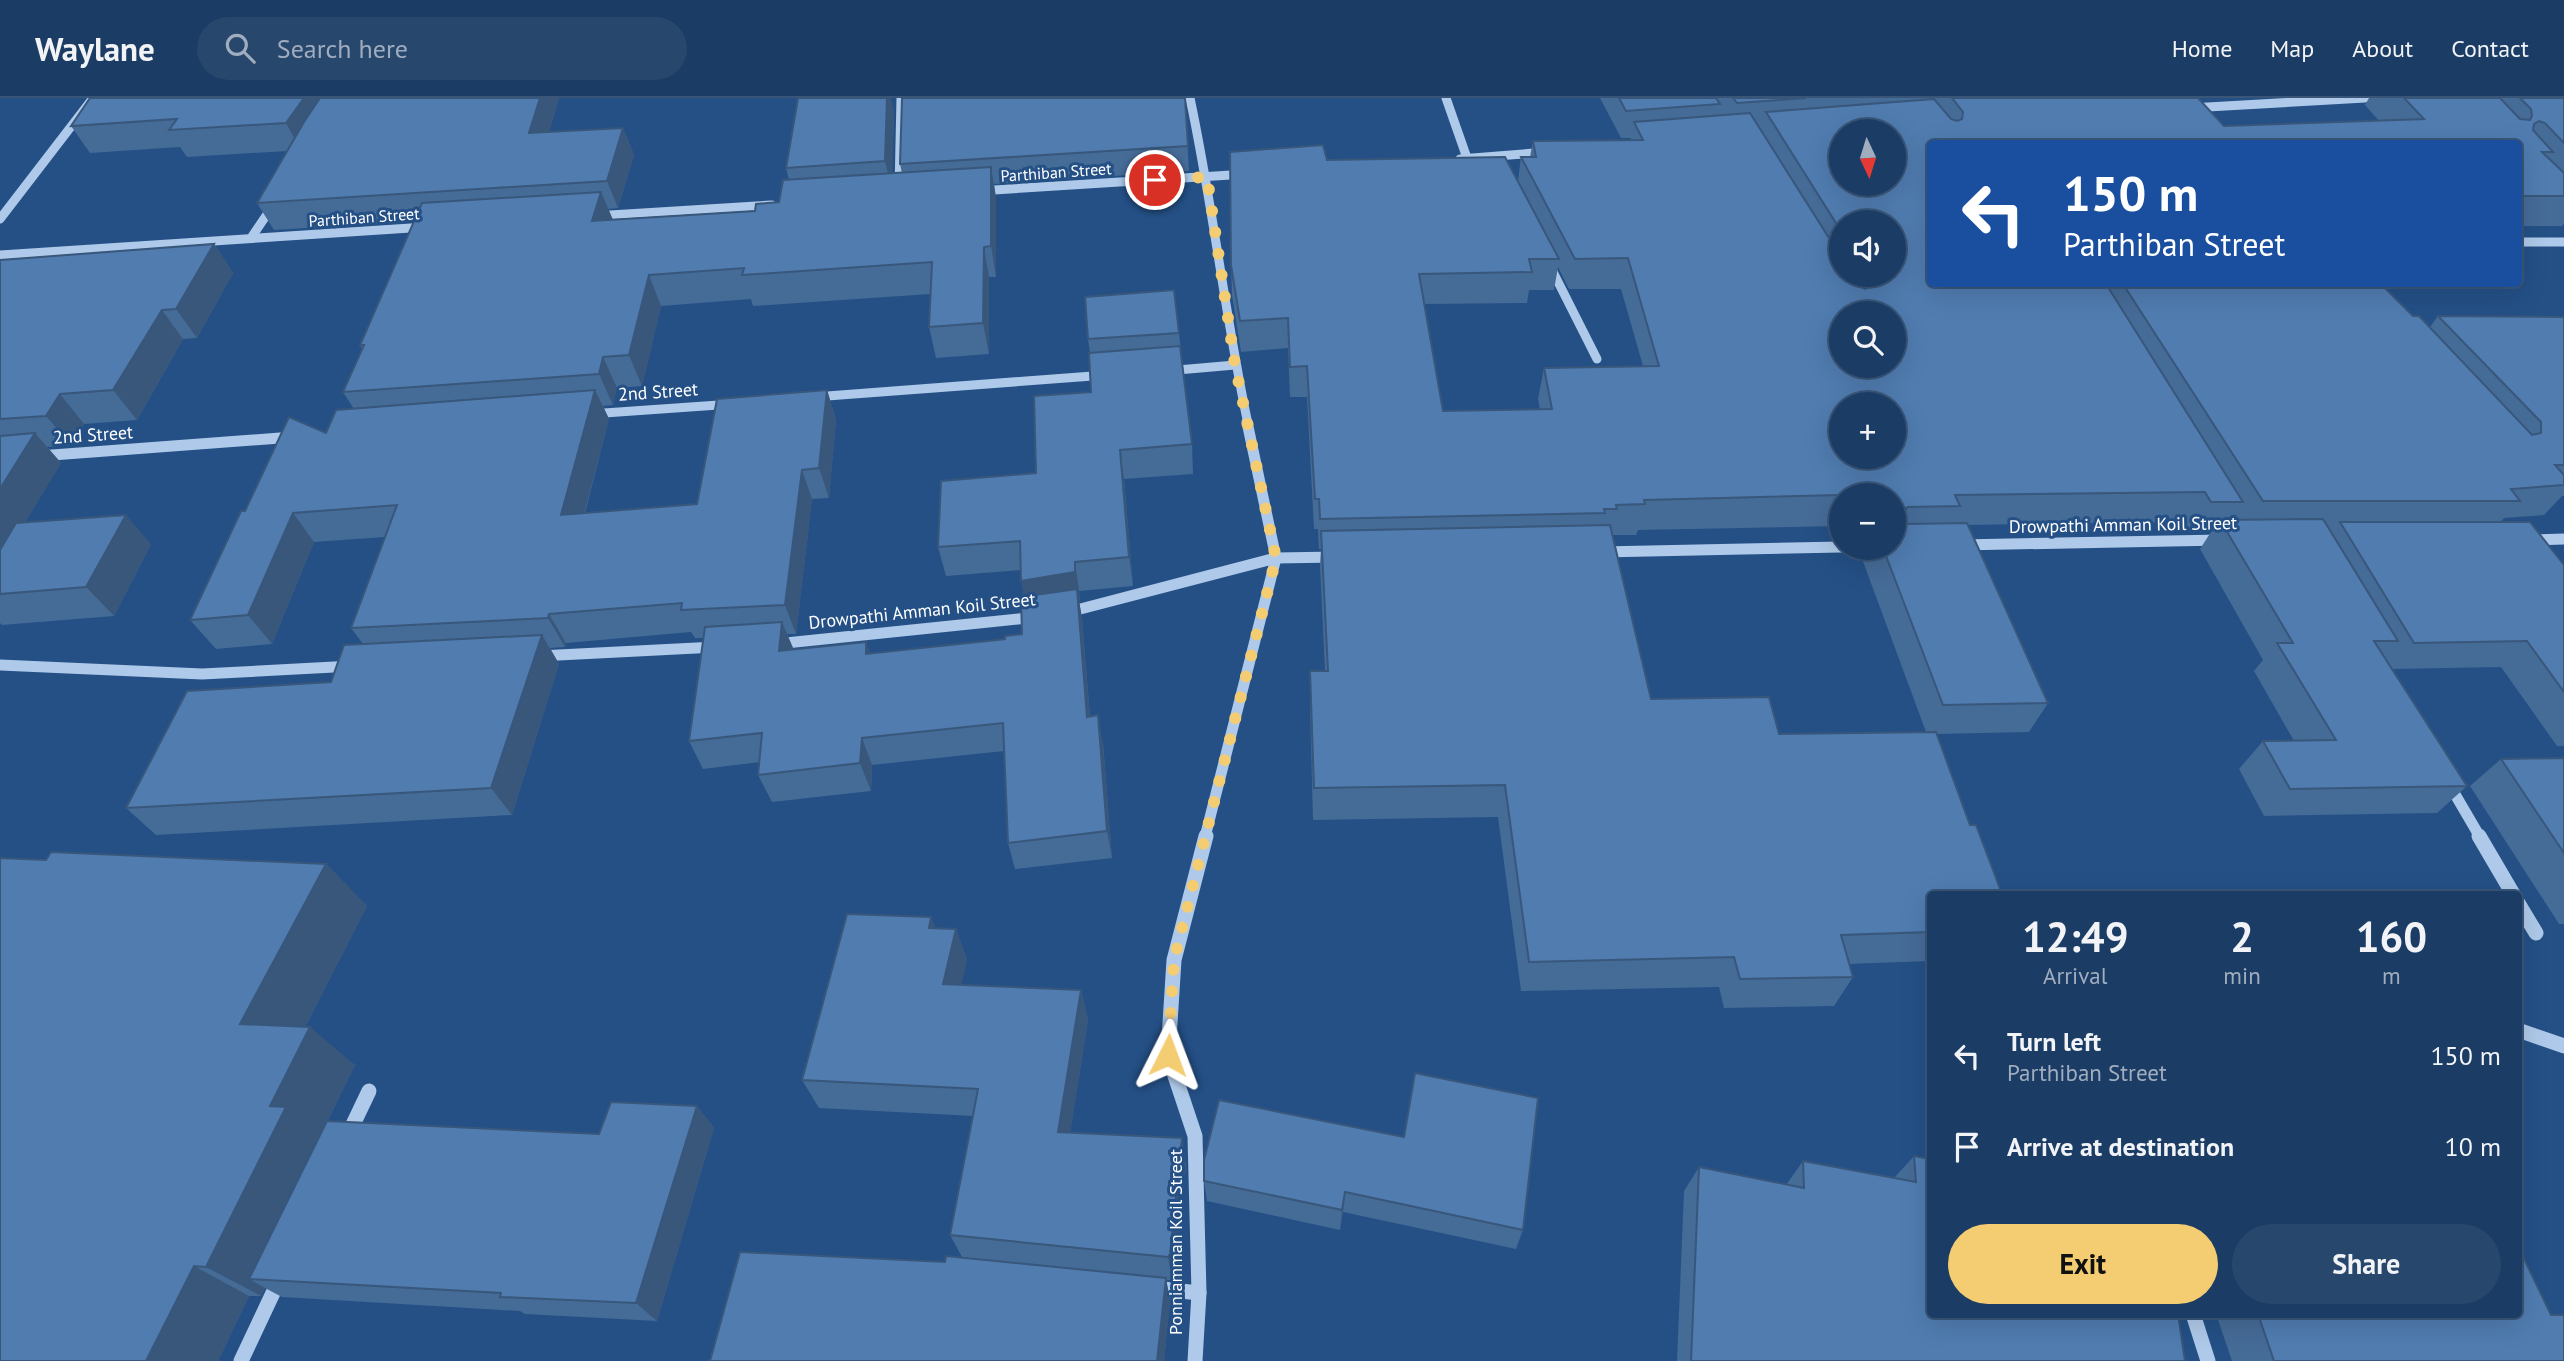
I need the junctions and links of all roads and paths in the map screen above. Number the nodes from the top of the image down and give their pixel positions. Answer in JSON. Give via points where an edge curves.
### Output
{"nodes":[{"id":1,"x":93,"y":98,"type":"edge"},
{"id":2,"x":901,"y":98,"type":"edge"},
{"id":3,"x":1190,"y":98,"type":"edge"},
{"id":4,"x":1446,"y":98,"type":"edge"},
{"id":5,"x":2365,"y":98,"type":"edge"},
{"id":6,"x":2181,"y":106,"type":"joint"},
{"id":7,"x":2192,"y":117,"type":"edge"},
{"id":8,"x":1562,"y":151,"type":"edge"},
{"id":9,"x":1493,"y":156,"type":"junction"},
{"id":10,"x":1467,"y":158,"type":"junction"},
{"id":11,"x":1453,"y":159,"type":"edge"},
{"id":12,"x":1499,"y":168,"type":"edge"},
{"id":13,"x":1261,"y":173,"type":"edge"},
{"id":14,"x":1207,"y":177,"type":"junction"},
{"id":15,"x":966,"y":192,"type":"edge"},
{"id":16,"x":281,"y":193,"type":"edge"},
{"id":17,"x":912,"y":196,"type":"edge"},
{"id":18,"x":885,"y":197,"type":"edge"},
{"id":19,"x":899,"y":197,"type":"junction"},
{"id":20,"x":789,"y":204,"type":"edge"},
{"id":21,"x":582,"y":217,"type":"edge"},
{"id":22,"x":0,"y":219,"type":"edge"},
{"id":23,"x":430,"y":227,"type":"edge"},
{"id":24,"x":251,"y":238,"type":"junction"},
{"id":25,"x":2522,"y":242,"type":"edge"},
{"id":26,"x":2564,"y":242,"type":"edge"},
{"id":27,"x":1542,"y":252,"type":"edge"},
{"id":28,"x":0,"y":254,"type":"edge"},
{"id":29,"x":1597,"y":359,"type":"dead end"},
{"id":30,"x":1235,"y":365,"type":"junction"},
{"id":31,"x":1152,"y":372,"type":"edge"},
{"id":32,"x":1124,"y":374,"type":"edge"},
{"id":33,"x":805,"y":398,"type":"edge"},
{"id":34,"x":749,"y":402,"type":"edge"},
{"id":35,"x":583,"y":415,"type":"edge"},
{"id":36,"x":305,"y":436,"type":"edge"},
{"id":37,"x":28,"y":457,"type":"edge"},
{"id":38,"x":2236,"y":540,"type":"edge"},
{"id":39,"x":2510,"y":540,"type":"edge"},
{"id":40,"x":2564,"y":540,"type":"edge"},
{"id":41,"x":1948,"y":545,"type":"edge"},
{"id":42,"x":1829,"y":547,"type":"edge"},
{"id":43,"x":1593,"y":552,"type":"edge"},
{"id":44,"x":1345,"y":557,"type":"edge"},
{"id":45,"x":1276,"y":558,"type":"junction"},
{"id":46,"x":766,"y":644,"type":"edge"},
{"id":47,"x":725,"y":646,"type":"edge"},
{"id":48,"x":532,"y":657,"type":"edge"},
{"id":49,"x":0,"y":665,"type":"edge"},
{"id":50,"x":367,"y":665,"type":"edge"},
{"id":51,"x":2444,"y":776,"type":"edge"},
{"id":52,"x":2511,"y":891,"type":"edge"},
{"id":53,"x":2522,"y":910,"type":"edge"},
{"id":54,"x":2536,"y":933,"type":"dead end"},
{"id":55,"x":2522,"y":1031,"type":"edge"},
{"id":56,"x":2564,"y":1046,"type":"edge"},
{"id":57,"x":369,"y":1091,"type":"dead end"},
{"id":58,"x":340,"y":1152,"type":"edge"},
{"id":59,"x":288,"y":1263,"type":"edge"},
{"id":60,"x":1136,"y":1286,"type":"edge"},
{"id":61,"x":1199,"y":1293,"type":"junction"},
{"id":62,"x":2194,"y":1318,"type":"edge"},
{"id":63,"x":241,"y":1361,"type":"edge"},
{"id":64,"x":1195,"y":1361,"type":"edge"},
{"id":65,"x":2208,"y":1361,"type":"edge"}],
"edges":[{"from":1,"to":22,"type":"street"},
{"from":2,"to":19,"type":"street"},
{"from":3,"to":14,"type":"street","name":"Ponniamman Koil Street"},
{"from":4,"to":10,"type":"street"},
{"from":5,"to":6,"type":"street"},
{"from":6,"to":7,"type":"street"},
{"from":8,"to":9,"type":"street"},
{"from":9,"to":10,"type":"street"},
{"from":9,"to":12,"type":"street"},
{"from":10,"to":11,"type":"street"},
{"from":13,"to":14,"type":"street","name":"Parthiban Street"},
{"from":14,"to":15,"type":"street","name":"Parthiban Street"},
{"from":14,"to":30,"type":"street","name":"Ponniamman Koil Street"},
{"from":16,"to":24,"type":"street"},
{"from":17,"to":19,"type":"street"},
{"from":18,"to":19,"type":"street"},
{"from":20,"to":21,"type":"street"},
{"from":23,"to":24,"type":"street","name":"Parthiban Street"},
{"from":24,"to":28,"type":"street","name":"Parthiban Street"},
{"from":25,"to":26,"type":"street"},
{"from":27,"to":29,"type":"street"},
{"from":30,"to":31,"type":"street"},
{"from":30,"to":45,"type":"street","name":"Ponniamman Koil Street"},
{"from":32,"to":33,"type":"street"},
{"from":34,"to":35,"type":"street","name":"2nd Street"},
{"from":36,"to":37,"type":"street","name":"2nd Street"},
{"from":38,"to":41,"type":"street","name":"Drowpathi Amman Koil Street"},
{"from":39,"to":40,"type":"street"},
{"from":42,"to":43,"type":"street"},
{"from":44,"to":45,"type":"street","name":"Drowpathi Amman Koil Street"},
{"from":45,"to":46,"type":"street","name":"Drowpathi Amman Koil Street","via":[[1064,614]]},
{"from":45,"to":61,"type":"street","name":"Ponniamman Koil Street","via":[[1174,960],[1168,1055],[1195,1136]]},
{"from":47,"to":48,"type":"street"},
{"from":49,"to":50,"type":"street","via":[[202,674]]},
{"from":51,"to":52,"type":"street"},
{"from":53,"to":54,"type":"street"},
{"from":55,"to":56,"type":"street"},
{"from":57,"to":58,"type":"street"},
{"from":59,"to":63,"type":"street"},
{"from":60,"to":61,"type":"street"},
{"from":61,"to":64,"type":"street","name":"Ponniamman Koil Street"},
{"from":62,"to":65,"type":"street"}]}
